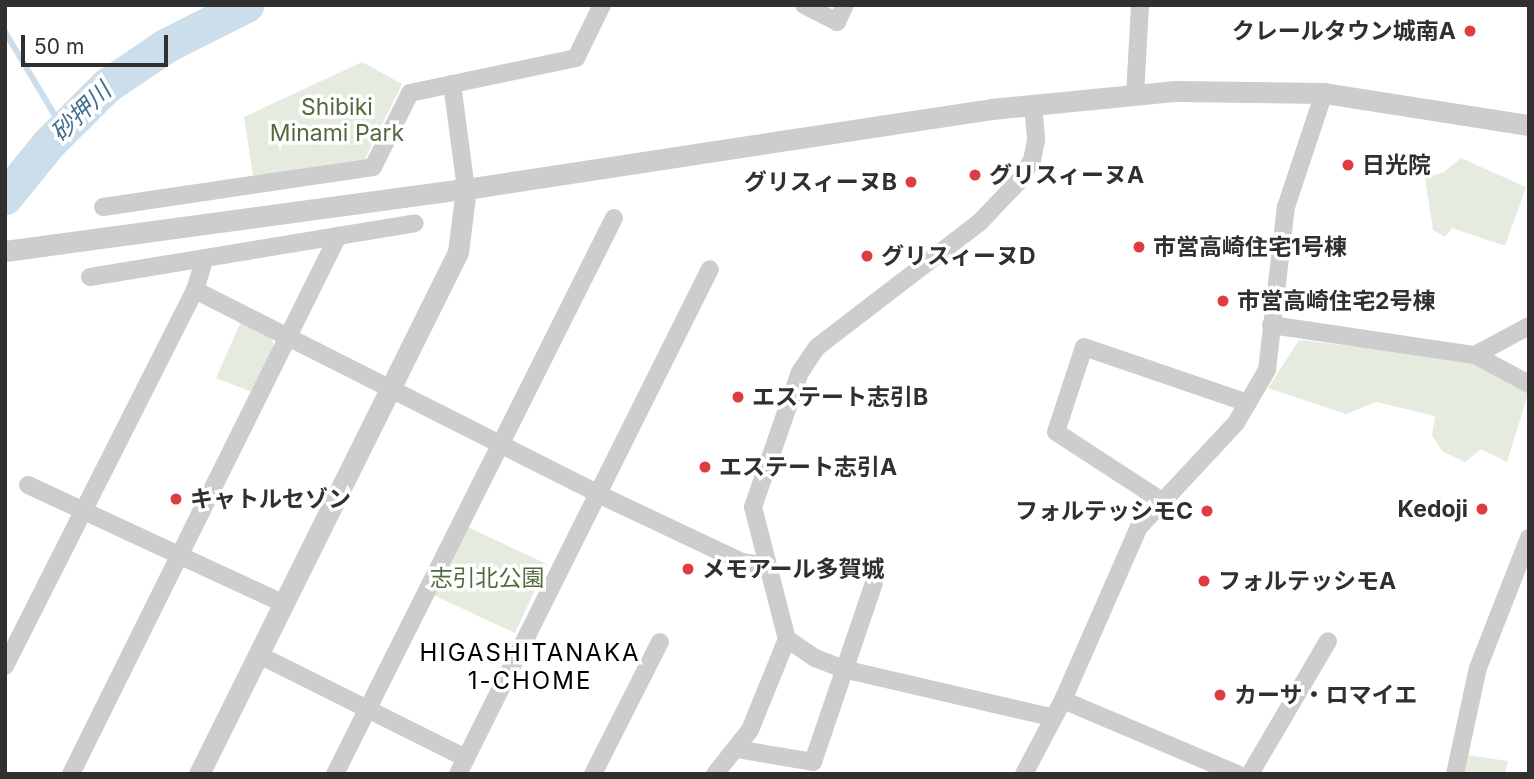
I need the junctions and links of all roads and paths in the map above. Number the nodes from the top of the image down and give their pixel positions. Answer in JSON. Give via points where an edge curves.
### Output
{"nodes":[{"id":1,"x":601,"y":5,"type":"edge"},
{"id":2,"x":804,"y":5,"type":"edge"},
{"id":3,"x":845,"y":5,"type":"edge"},
{"id":4,"x":1140,"y":5,"type":"edge"},
{"id":5,"x":452,"y":84,"type":"junction"},
{"id":6,"x":1324,"y":93,"type":"junction"},
{"id":7,"x":1135,"y":95,"type":"junction"},
{"id":8,"x":1033,"y":104,"type":"junction"},
{"id":9,"x":1529,"y":125,"type":"edge"},
{"id":10,"x":467,"y":189,"type":"junction"},
{"id":11,"x":103,"y":207,"type":"dead end"},
{"id":12,"x":614,"y":218,"type":"dead end"},
{"id":13,"x":415,"y":223,"type":"dead end"},
{"id":14,"x":338,"y":236,"type":"junction"},
{"id":15,"x":5,"y":251,"type":"edge"},
{"id":16,"x":204,"y":260,"type":"junction"},
{"id":17,"x":710,"y":269,"type":"dead end"},
{"id":18,"x":90,"y":277,"type":"dead end"},
{"id":19,"x":195,"y":290,"type":"junction"},
{"id":20,"x":1271,"y":325,"type":"junction"},
{"id":21,"x":1529,"y":326,"type":"edge"},
{"id":22,"x":289,"y":337,"type":"junction"},
{"id":23,"x":1475,"y":355,"type":"junction"},
{"id":24,"x":1529,"y":384,"type":"edge"},
{"id":25,"x":389,"y":388,"type":"junction"},
{"id":26,"x":1248,"y":403,"type":"junction"},
{"id":27,"x":498,"y":443,"type":"junction"},
{"id":28,"x":28,"y":485,"type":"dead end"},
{"id":29,"x":598,"y":494,"type":"junction"},
{"id":30,"x":1162,"y":501,"type":"junction"},
{"id":31,"x":83,"y":512,"type":"junction"},
{"id":32,"x":1529,"y":538,"type":"edge"},
{"id":33,"x":178,"y":554,"type":"junction"},
{"id":34,"x":768,"y":566,"type":"junction"},
{"id":35,"x":874,"y":583,"type":"dead end"},
{"id":36,"x":284,"y":604,"type":"junction"},
{"id":37,"x":787,"y":639,"type":"junction"},
{"id":38,"x":1328,"y":641,"type":"dead end"},
{"id":39,"x":660,"y":642,"type":"dead end"},
{"id":40,"x":259,"y":655,"type":"junction"},
{"id":41,"x":5,"y":666,"type":"edge"},
{"id":42,"x":843,"y":669,"type":"junction"},
{"id":43,"x":1063,"y":701,"type":"junction"},
{"id":44,"x":367,"y":710,"type":"junction"},
{"id":45,"x":1051,"y":717,"type":"junction"},
{"id":46,"x":737,"y":749,"type":"junction"},
{"id":47,"x":462,"y":766,"type":"edge"},
{"id":48,"x":720,"y":772,"type":"edge"},
{"id":49,"x":71,"y":774,"type":"edge"},
{"id":50,"x":199,"y":774,"type":"edge"},
{"id":51,"x":335,"y":774,"type":"edge"},
{"id":52,"x":593,"y":774,"type":"edge"},
{"id":53,"x":1024,"y":774,"type":"edge"},
{"id":54,"x":1237,"y":774,"type":"edge"},
{"id":55,"x":1250,"y":774,"type":"edge"},
{"id":56,"x":1455,"y":774,"type":"edge"}],
"edges":[{"from":1,"to":5,"type":"street","via":[[576,58]]},
{"from":2,"to":3,"type":"street","via":[[837,22]]},
{"from":4,"to":7,"type":"street"},
{"from":5,"to":10,"type":"street"},
{"from":5,"to":11,"type":"street","via":[[410,93],[373,167]]},
{"from":6,"to":7,"type":"street","via":[[1176,91]]},
{"from":6,"to":9,"type":"street"},
{"from":6,"to":20,"type":"street","via":[[1286,207]]},
{"from":7,"to":8,"type":"street"},
{"from":8,"to":10,"type":"street"},
{"from":8,"to":34,"type":"street","via":[[1036,140],[1032,160],[1019,181],[979,222],[817,347],[800,372],[754,507]]},
{"from":10,"to":15,"type":"street"},
{"from":10,"to":25,"type":"street","via":[[458,252]]},
{"from":12,"to":27,"type":"street"},
{"from":13,"to":14,"type":"street"},
{"from":14,"to":16,"type":"street"},
{"from":14,"to":22,"type":"street"},
{"from":16,"to":18,"type":"street"},
{"from":16,"to":19,"type":"street"},
{"from":17,"to":29,"type":"street"},
{"from":19,"to":22,"type":"street"},
{"from":19,"to":31,"type":"street"},
{"from":20,"to":23,"type":"street"},
{"from":20,"to":26,"type":"street","via":[[1266,370]]},
{"from":21,"to":23,"type":"street"},
{"from":22,"to":25,"type":"street"},
{"from":22,"to":33,"type":"street"},
{"from":23,"to":24,"type":"street"},
{"from":25,"to":27,"type":"street"},
{"from":25,"to":36,"type":"street"},
{"from":26,"to":30,"type":"street","via":[[1236,423]]},
{"from":26,"to":30,"type":"street","via":[[1084,347],[1056,432]]},
{"from":27,"to":29,"type":"street"},
{"from":27,"to":44,"type":"street"},
{"from":28,"to":31,"type":"street"},
{"from":29,"to":34,"type":"street","via":[[742,562]]},
{"from":29,"to":47,"type":"street"},
{"from":30,"to":43,"type":"street","via":[[1139,527]]},
{"from":31,"to":33,"type":"street"},
{"from":31,"to":41,"type":"street"},
{"from":32,"to":56,"type":"street","via":[[1478,668]]},
{"from":33,"to":36,"type":"street"},
{"from":33,"to":49,"type":"street"},
{"from":34,"to":37,"type":"street"},
{"from":35,"to":42,"type":"street"},
{"from":36,"to":40,"type":"street"},
{"from":37,"to":42,"type":"street"},
{"from":37,"to":46,"type":"street","via":[[750,730]]},
{"from":38,"to":55,"type":"street"},
{"from":39,"to":52,"type":"street"},
{"from":40,"to":44,"type":"street"},
{"from":40,"to":50,"type":"street"},
{"from":42,"to":45,"type":"street"},
{"from":42,"to":46,"type":"street","via":[[813,762]]},
{"from":43,"to":45,"type":"street"},
{"from":43,"to":54,"type":"street"},
{"from":44,"to":47,"type":"street"},
{"from":44,"to":51,"type":"street"},
{"from":45,"to":53,"type":"street"},
{"from":46,"to":48,"type":"street"}]}
